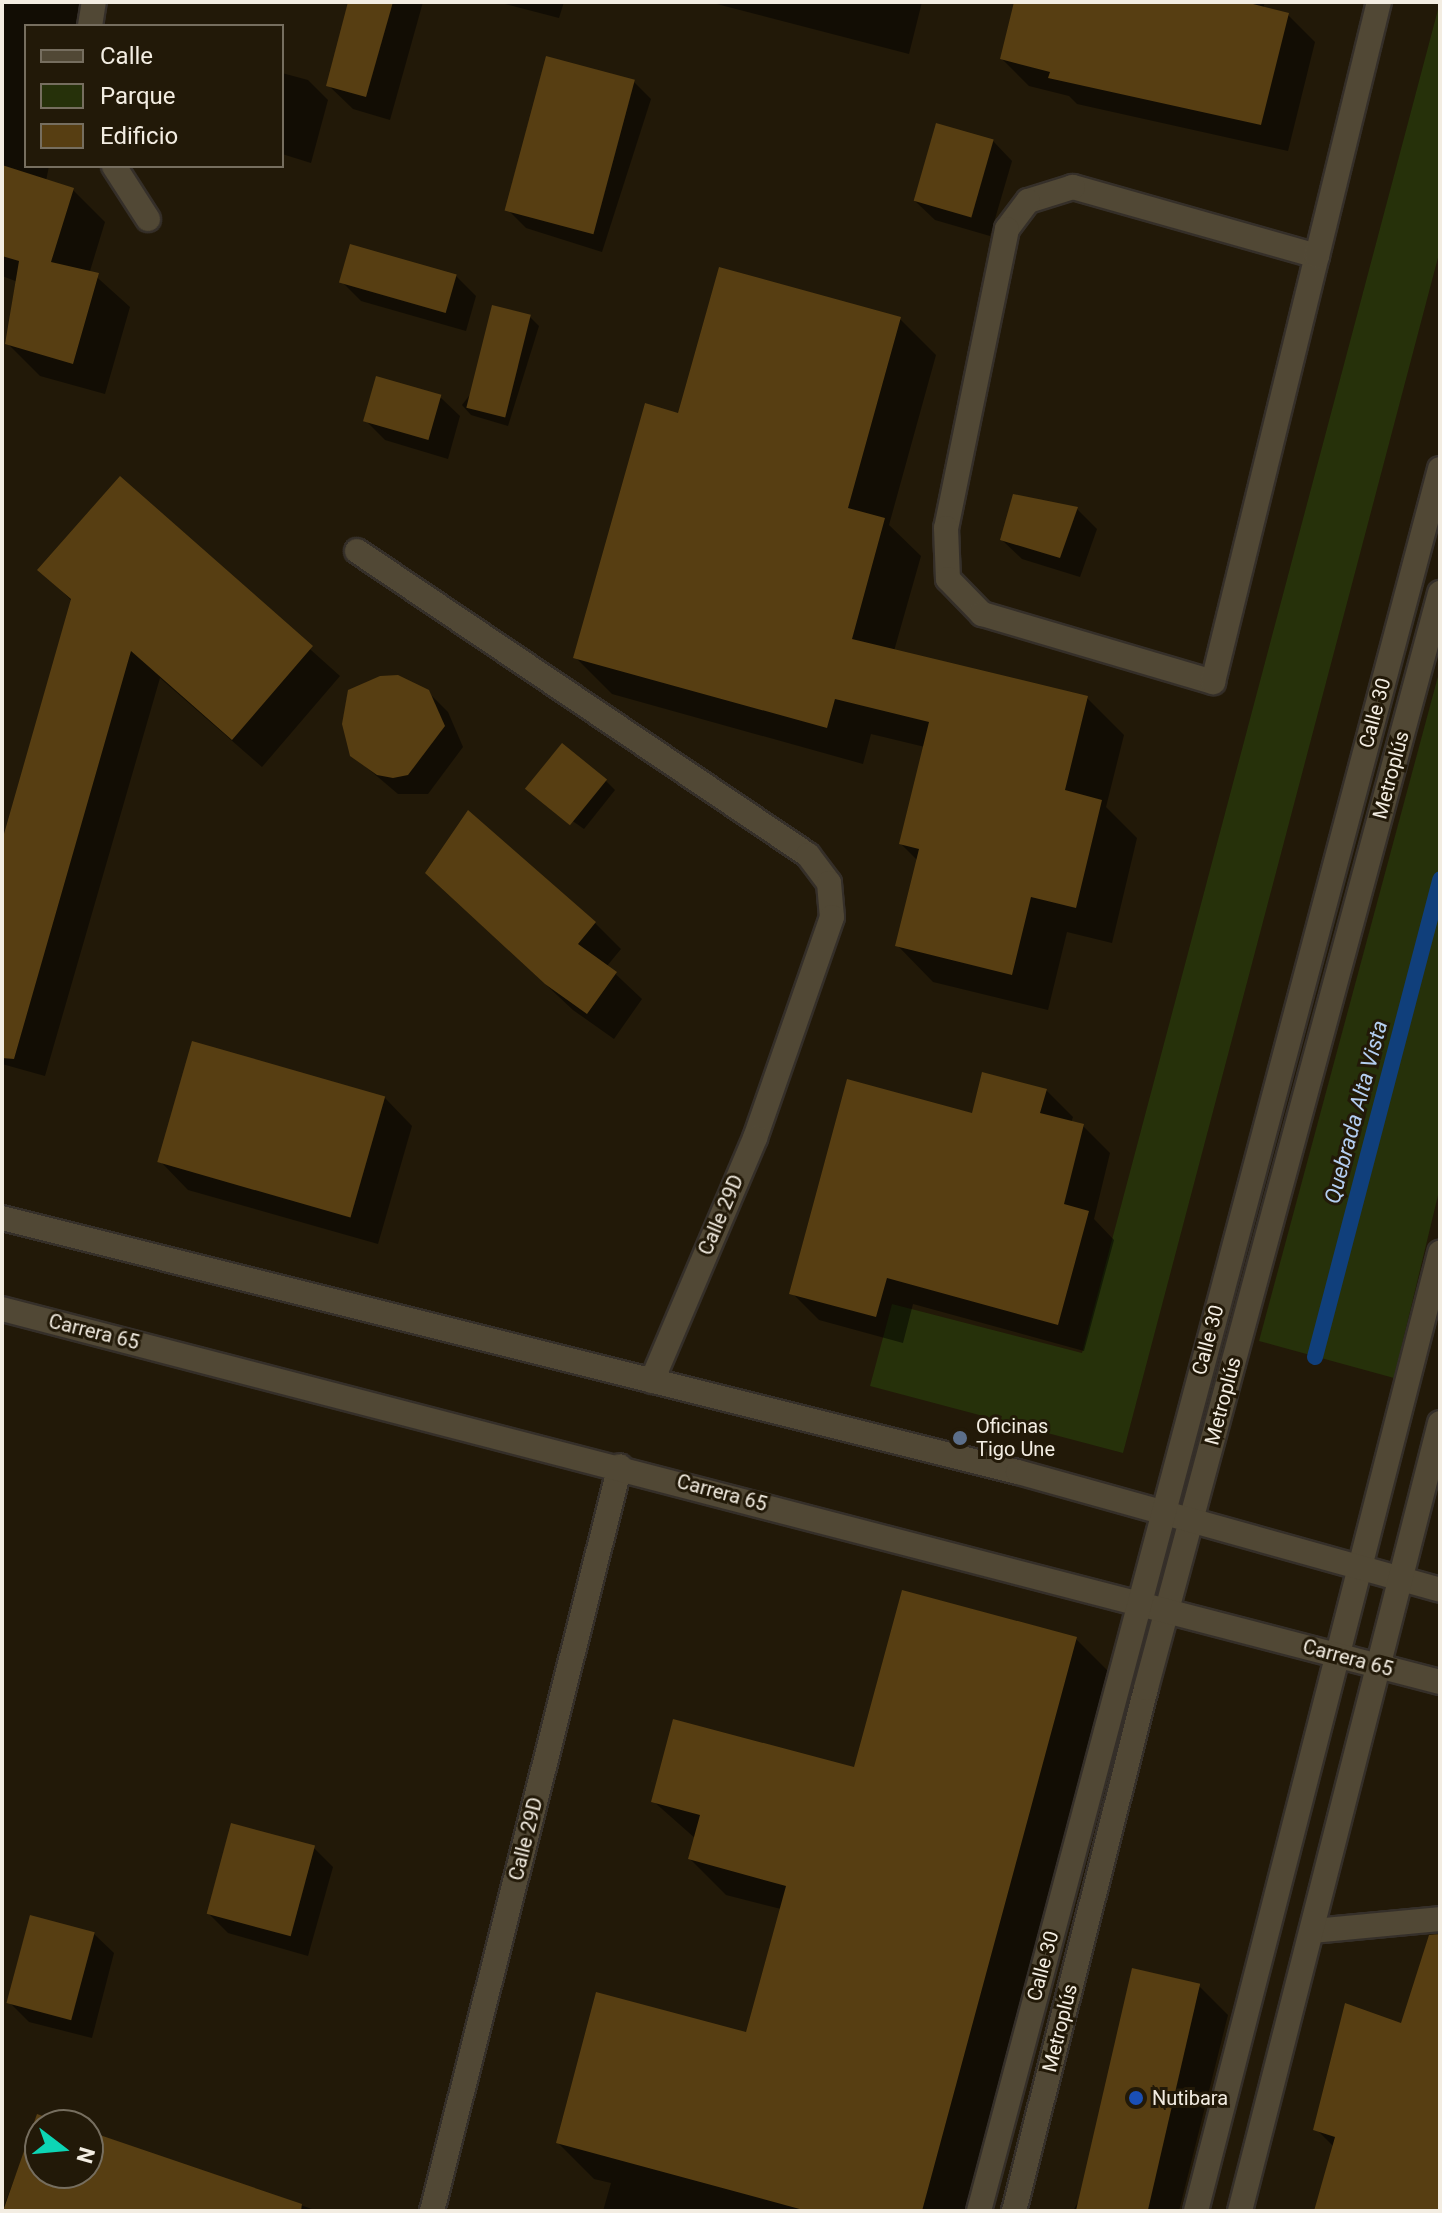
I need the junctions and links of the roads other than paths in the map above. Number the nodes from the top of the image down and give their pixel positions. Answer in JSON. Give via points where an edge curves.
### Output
{"nodes":[{"id":1,"x":94,"y":2,"type":"edge"},
{"id":2,"x":1379,"y":2,"type":"edge"},
{"id":3,"x":90,"y":24,"type":"edge"},
{"id":4,"x":115,"y":168,"type":"edge"},
{"id":5,"x":148,"y":219,"type":"dead end"},
{"id":6,"x":1317,"y":256,"type":"junction"},
{"id":7,"x":1440,"y":469,"type":"edge"},
{"id":8,"x":357,"y":551,"type":"dead end"},
{"id":9,"x":1440,"y":593,"type":"edge"},
{"id":10,"x":2,"y":1218,"type":"edge"},
{"id":11,"x":1440,"y":1253,"type":"edge"},
{"id":12,"x":2,"y":1309,"type":"edge"},
{"id":13,"x":652,"y":1381,"type":"junction"},
{"id":14,"x":1440,"y":1423,"type":"edge"},
{"id":15,"x":620,"y":1466,"type":"junction"},
{"id":16,"x":1163,"y":1512,"type":"junction"},
{"id":17,"x":1191,"y":1521,"type":"junction"},
{"id":18,"x":1361,"y":1567,"type":"junction"},
{"id":19,"x":1401,"y":1579,"type":"junction"},
{"id":20,"x":1440,"y":1590,"type":"edge"},
{"id":21,"x":1138,"y":1603,"type":"junction"},
{"id":22,"x":1167,"y":1611,"type":"junction"},
{"id":23,"x":1339,"y":1656,"type":"junction"},
{"id":24,"x":1379,"y":1666,"type":"junction"},
{"id":25,"x":1440,"y":1682,"type":"edge"},
{"id":26,"x":1440,"y":1919,"type":"edge"},
{"id":27,"x":1313,"y":1931,"type":"junction"},
{"id":28,"x":432,"y":2211,"type":"edge"},
{"id":29,"x":979,"y":2211,"type":"edge"},
{"id":30,"x":1014,"y":2211,"type":"edge"},
{"id":31,"x":1196,"y":2211,"type":"edge"},
{"id":32,"x":1240,"y":2211,"type":"edge"}],
"edges":[{"from":1,"to":3,"type":"main road"},
{"from":2,"to":6,"type":"main road"},
{"from":4,"to":5,"type":"main road"},
{"from":6,"to":6,"type":"main road","via":[[1213,682],[982,614],[948,579],[946,528],[1007,229],[1028,201],[1073,187]]},
{"from":7,"to":16,"type":"main road","name":"Calle 30"},
{"from":8,"to":13,"type":"main road","name":"Calle 29D","via":[[808,855],[829,883],[832,917],[755,1138]]},
{"from":9,"to":17,"type":"main road","name":"Metroplús"},
{"from":10,"to":13,"type":"main road"},
{"from":11,"to":18,"type":"main road"},
{"from":12,"to":15,"type":"main road","name":"Carrera 65"},
{"from":13,"to":16,"type":"main road"},
{"from":14,"to":19,"type":"main road"},
{"from":15,"to":21,"type":"main road","name":"Carrera 65"},
{"from":15,"to":28,"type":"main road","name":"Calle 29D"},
{"from":16,"to":17,"type":"main road"},
{"from":16,"to":21,"type":"main road","name":"Calle 30"},
{"from":17,"to":18,"type":"main road"},
{"from":17,"to":22,"type":"main road","name":"Metroplús"},
{"from":18,"to":19,"type":"main road"},
{"from":18,"to":23,"type":"main road"},
{"from":19,"to":20,"type":"main road"},
{"from":19,"to":24,"type":"main road"},
{"from":21,"to":22,"type":"main road","name":"Carrera 65"},
{"from":21,"to":29,"type":"main road","name":"Calle 30"},
{"from":22,"to":23,"type":"main road","name":"Carrera 65"},
{"from":22,"to":30,"type":"main road","name":"Metroplús"},
{"from":23,"to":24,"type":"main road","name":"Carrera 65"},
{"from":23,"to":31,"type":"main road"},
{"from":24,"to":25,"type":"main road","name":"Carrera 65"},
{"from":24,"to":27,"type":"main road"},
{"from":26,"to":27,"type":"main road"},
{"from":27,"to":32,"type":"main road"}]}
